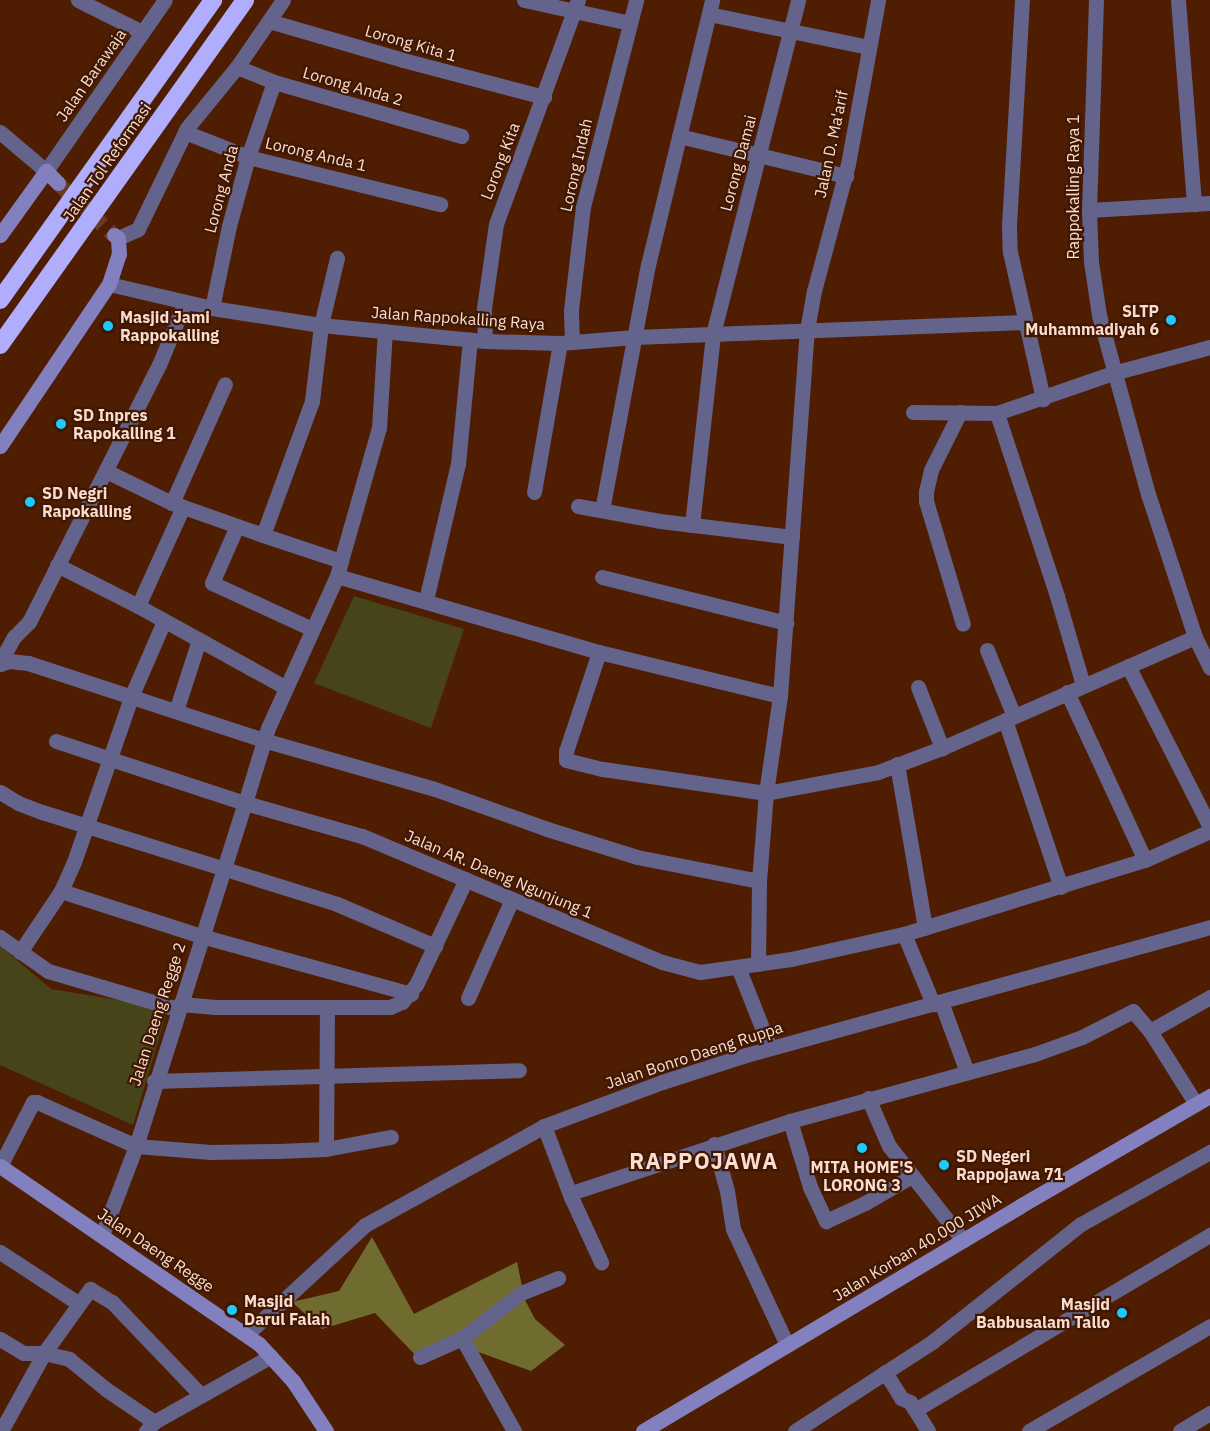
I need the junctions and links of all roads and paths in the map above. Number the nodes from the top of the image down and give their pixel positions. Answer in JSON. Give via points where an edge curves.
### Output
{"nodes":[{"id":1,"x":78,"y":0,"type":"edge"},
{"id":2,"x":165,"y":0,"type":"edge"},
{"id":3,"x":213,"y":0,"type":"edge"},
{"id":4,"x":245,"y":0,"type":"edge"},
{"id":5,"x":283,"y":0,"type":"edge"},
{"id":6,"x":524,"y":0,"type":"edge"},
{"id":7,"x":636,"y":0,"type":"edge"},
{"id":8,"x":798,"y":0,"type":"edge"},
{"id":9,"x":878,"y":0,"type":"edge"},
{"id":10,"x":1022,"y":0,"type":"edge"},
{"id":11,"x":1096,"y":0,"type":"edge"},
{"id":12,"x":1178,"y":0,"type":"edge"},
{"id":13,"x":577,"y":5,"type":"edge"},
{"id":14,"x":710,"y":7,"type":"edge"},
{"id":15,"x":269,"y":21,"type":"junction"},
{"id":16,"x":630,"y":23,"type":"junction"},
{"id":17,"x":142,"y":32,"type":"junction"},
{"id":18,"x":790,"y":32,"type":"junction"},
{"id":19,"x":868,"y":47,"type":"junction"},
{"id":20,"x":237,"y":67,"type":"junction"},
{"id":21,"x":274,"y":82,"type":"junction"},
{"id":22,"x":544,"y":97,"type":"junction"},
{"id":23,"x":0,"y":132,"type":"edge"},
{"id":24,"x":185,"y":132,"type":"junction"},
{"id":25,"x":461,"y":136,"type":"dead end"},
{"id":26,"x":679,"y":136,"type":"junction"},
{"id":27,"x":759,"y":155,"type":"junction"},
{"id":28,"x":248,"y":157,"type":"junction"},
{"id":29,"x":46,"y":171,"type":"junction"},
{"id":30,"x":846,"y":176,"type":"junction"},
{"id":31,"x":58,"y":183,"type":"tunnel mouth"},
{"id":32,"x":1210,"y":203,"type":"edge"},
{"id":33,"x":440,"y":204,"type":"dead end"},
{"id":34,"x":1194,"y":204,"type":"junction"},
{"id":35,"x":1089,"y":210,"type":"junction"},
{"id":36,"x":0,"y":234,"type":"edge"},
{"id":37,"x":336,"y":258,"type":"dead end"},
{"id":38,"x":109,"y":284,"type":"junction"},
{"id":39,"x":0,"y":300,"type":"edge"},
{"id":40,"x":185,"y":302,"type":"junction"},
{"id":41,"x":212,"y":308,"type":"junction"},
{"id":42,"x":1025,"y":322,"type":"junction"},
{"id":43,"x":321,"y":325,"type":"junction"},
{"id":44,"x":807,"y":330,"type":"junction"},
{"id":45,"x":386,"y":332,"type":"junction"},
{"id":46,"x":713,"y":334,"type":"junction"},
{"id":47,"x":635,"y":338,"type":"junction"},
{"id":48,"x":478,"y":341,"type":"junction"},
{"id":49,"x":566,"y":342,"type":"junction"},
{"id":50,"x":0,"y":345,"type":"edge"},
{"id":51,"x":1210,"y":347,"type":"edge"},
{"id":52,"x":1113,"y":373,"type":"junction"},
{"id":53,"x":225,"y":384,"type":"dead end"},
{"id":54,"x":1043,"y":399,"type":"junction"},
{"id":55,"x":914,"y":412,"type":"dead end"},
{"id":56,"x":960,"y":412,"type":"junction"},
{"id":57,"x":997,"y":413,"type":"junction"},
{"id":58,"x":0,"y":446,"type":"edge"},
{"id":59,"x":106,"y":471,"type":"junction"},
{"id":60,"x":534,"y":492,"type":"dead end"},
{"id":61,"x":177,"y":505,"type":"junction"},
{"id":62,"x":578,"y":506,"type":"dead end"},
{"id":63,"x":602,"y":510,"type":"junction"},
{"id":64,"x":692,"y":525,"type":"junction"},
{"id":65,"x":237,"y":526,"type":"junction"},
{"id":66,"x":263,"y":535,"type":"junction"},
{"id":67,"x":792,"y":537,"type":"junction"},
{"id":68,"x":341,"y":561,"type":"junction"},
{"id":69,"x":57,"y":565,"type":"junction"},
{"id":70,"x":337,"y":576,"type":"junction"},
{"id":71,"x":602,"y":577,"type":"dead end"},
{"id":72,"x":426,"y":600,"type":"junction"},
{"id":73,"x":138,"y":606,"type":"junction"},
{"id":74,"x":164,"y":621,"type":"junction"},
{"id":75,"x":786,"y":623,"type":"junction"},
{"id":76,"x":963,"y":624,"type":"dead end"},
{"id":77,"x":312,"y":629,"type":"junction"},
{"id":78,"x":1195,"y":637,"type":"junction"},
{"id":79,"x":200,"y":640,"type":"junction"},
{"id":80,"x":987,"y":650,"type":"dead end"},
{"id":81,"x":599,"y":652,"type":"junction"},
{"id":82,"x":0,"y":663,"type":"edge"},
{"id":83,"x":1128,"y":666,"type":"junction"},
{"id":84,"x":1210,"y":668,"type":"edge"},
{"id":85,"x":1083,"y":685,"type":"junction"},
{"id":86,"x":285,"y":687,"type":"junction"},
{"id":87,"x":918,"y":687,"type":"dead end"},
{"id":88,"x":1067,"y":692,"type":"junction"},
{"id":89,"x":780,"y":696,"type":"junction"},
{"id":90,"x":131,"y":697,"type":"junction"},
{"id":91,"x":176,"y":711,"type":"junction"},
{"id":92,"x":1010,"y":718,"type":"junction"},
{"id":93,"x":263,"y":740,"type":"junction"},
{"id":94,"x":56,"y":741,"type":"dead end"},
{"id":95,"x":942,"y":748,"type":"junction"},
{"id":96,"x":111,"y":760,"type":"junction"},
{"id":97,"x":897,"y":764,"type":"junction"},
{"id":98,"x":0,"y":792,"type":"edge"},
{"id":99,"x":766,"y":793,"type":"junction"},
{"id":100,"x":245,"y":803,"type":"junction"},
{"id":101,"x":89,"y":825,"type":"junction"},
{"id":102,"x":1210,"y":829,"type":"edge"},
{"id":103,"x":1145,"y":860,"type":"junction"},
{"id":104,"x":225,"y":867,"type":"junction"},
{"id":105,"x":466,"y":879,"type":"junction"},
{"id":106,"x":759,"y":881,"type":"junction"},
{"id":107,"x":1061,"y":887,"type":"junction"},
{"id":108,"x":61,"y":891,"type":"junction"},
{"id":109,"x":512,"y":899,"type":"junction"},
{"id":110,"x":1210,"y":927,"type":"edge"},
{"id":111,"x":925,"y":928,"type":"junction"},
{"id":112,"x":904,"y":934,"type":"junction"},
{"id":113,"x":201,"y":936,"type":"junction"},
{"id":114,"x":0,"y":937,"type":"edge"},
{"id":115,"x":435,"y":946,"type":"junction"},
{"id":116,"x":20,"y":952,"type":"junction"},
{"id":117,"x":758,"y":964,"type":"junction"},
{"id":118,"x":738,"y":967,"type":"junction"},
{"id":119,"x":411,"y":994,"type":"junction"},
{"id":120,"x":1210,"y":997,"type":"edge"},
{"id":121,"x":468,"y":998,"type":"dead end"},
{"id":122,"x":937,"y":1003,"type":"junction"},
{"id":123,"x":182,"y":1004,"type":"junction"},
{"id":124,"x":327,"y":1007,"type":"junction"},
{"id":125,"x":1150,"y":1031,"type":"junction"},
{"id":126,"x":770,"y":1048,"type":"junction"},
{"id":127,"x":519,"y":1070,"type":"dead end"},
{"id":128,"x":967,"y":1072,"type":"junction"},
{"id":129,"x":326,"y":1076,"type":"junction"},
{"id":130,"x":154,"y":1081,"type":"junction"},
{"id":131,"x":1210,"y":1096,"type":"edge"},
{"id":132,"x":868,"y":1098,"type":"junction"},
{"id":133,"x":1196,"y":1104,"type":"junction"},
{"id":134,"x":790,"y":1121,"type":"junction"},
{"id":135,"x":544,"y":1126,"type":"junction"},
{"id":136,"x":391,"y":1137,"type":"dead end"},
{"id":137,"x":714,"y":1144,"type":"junction"},
{"id":138,"x":136,"y":1146,"type":"junction"},
{"id":139,"x":326,"y":1149,"type":"junction"},
{"id":140,"x":1210,"y":1152,"type":"edge"},
{"id":141,"x":0,"y":1166,"type":"edge"},
{"id":142,"x":912,"y":1176,"type":"junction"},
{"id":143,"x":571,"y":1193,"type":"junction"},
{"id":144,"x":1210,"y":1234,"type":"edge"},
{"id":145,"x":102,"y":1235,"type":"junction"},
{"id":146,"x":963,"y":1240,"type":"junction"},
{"id":147,"x":0,"y":1252,"type":"edge"},
{"id":148,"x":601,"y":1262,"type":"dead end"},
{"id":149,"x":558,"y":1278,"type":"dead end"},
{"id":150,"x":78,"y":1303,"type":"junction"},
{"id":151,"x":1210,"y":1326,"type":"edge"},
{"id":152,"x":247,"y":1334,"type":"junction"},
{"id":153,"x":462,"y":1338,"type":"junction"},
{"id":154,"x":0,"y":1339,"type":"edge"},
{"id":155,"x":787,"y":1344,"type":"junction"},
{"id":156,"x":44,"y":1353,"type":"junction"},
{"id":157,"x":271,"y":1356,"type":"junction"},
{"id":158,"x":420,"y":1357,"type":"dead end"},
{"id":159,"x":885,"y":1372,"type":"junction"},
{"id":160,"x":201,"y":1395,"type":"junction"},
{"id":161,"x":915,"y":1410,"type":"junction"},
{"id":162,"x":1210,"y":1413,"type":"edge"},
{"id":163,"x":150,"y":1426,"type":"edge"},
{"id":164,"x":1,"y":1431,"type":"edge"},
{"id":165,"x":326,"y":1431,"type":"edge"},
{"id":166,"x":514,"y":1431,"type":"edge"},
{"id":167,"x":644,"y":1431,"type":"edge"},
{"id":168,"x":795,"y":1431,"type":"edge"},
{"id":169,"x":928,"y":1431,"type":"edge"},
{"id":170,"x":1029,"y":1431,"type":"edge"},
{"id":171,"x":1180,"y":1431,"type":"edge"}],
"edges":[{"from":1,"to":17,"type":"street"},
{"from":2,"to":17,"type":"street","name":"Jalan Barawaja"},
{"from":3,"to":39,"type":"highway","name":"Jalan Tol Reformasi"},
{"from":4,"to":50,"type":"highway","name":"Jalan Tol Reformasi"},
{"from":5,"to":15,"type":"street"},
{"from":6,"to":13,"type":"street"},
{"from":7,"to":16,"type":"street","name":"Lorong Indah"},
{"from":8,"to":18,"type":"street","name":"Lorong Damai"},
{"from":9,"to":19,"type":"street","name":"Jalan D. Ma'arif"},
{"from":10,"to":42,"type":"street","via":[[1009,228]]},
{"from":11,"to":35,"type":"street","name":"Rappokalling Raya 1"},
{"from":12,"to":34,"type":"street"},
{"from":13,"to":16,"type":"street"},
{"from":13,"to":22,"type":"street","name":"Lorong Kita"},
{"from":14,"to":18,"type":"street"},
{"from":14,"to":26,"type":"street"},
{"from":15,"to":20,"type":"street"},
{"from":15,"to":22,"type":"street","name":"Lorong Kita 1"},
{"from":16,"to":49,"type":"street","name":"Lorong Indah","via":[[583,207]]},
{"from":17,"to":29,"type":"street","name":"Jalan Barawaja"},
{"from":18,"to":19,"type":"street"},
{"from":18,"to":27,"type":"street","name":"Lorong Damai"},
{"from":19,"to":30,"type":"street","name":"Jalan D. Ma'arif"},
{"from":20,"to":21,"type":"street","name":"Lorong Anda 2"},
{"from":20,"to":24,"type":"street"},
{"from":21,"to":25,"type":"street","name":"Lorong Anda 2"},
{"from":21,"to":28,"type":"street","name":"Lorong Anda"},
{"from":22,"to":48,"type":"street","name":"Lorong Kita","via":[[496,224]]},
{"from":23,"to":29,"type":"street"},
{"from":24,"to":28,"type":"street","name":"Lorong Anda 1"},
{"from":24,"to":38,"type":"street","via":[[138,230],[116,237],[118,264]]},
{"from":26,"to":27,"type":"street"},
{"from":26,"to":47,"type":"street"},
{"from":27,"to":30,"type":"street"},
{"from":27,"to":46,"type":"street","name":"Lorong Damai"},
{"from":28,"to":33,"type":"street","name":"Lorong Anda 1"},
{"from":28,"to":41,"type":"street","name":"Lorong Anda"},
{"from":29,"to":31,"type":"street"},
{"from":29,"to":36,"type":"street"},
{"from":30,"to":44,"type":"street","name":"Jalan D. Ma'arif"},
{"from":32,"to":34,"type":"street"},
{"from":34,"to":35,"type":"street"},
{"from":35,"to":52,"type":"street","name":"Rappokalling Raya 1","via":[[1098,315]]},
{"from":37,"to":43,"type":"street"},
{"from":38,"to":40,"type":"street","name":"Jalan Rappokalling Raya"},
{"from":38,"to":58,"type":"street"},
{"from":40,"to":41,"type":"street","name":"Jalan Rappokalling Raya"},
{"from":40,"to":59,"type":"street"},
{"from":41,"to":43,"type":"street","name":"Jalan Rappokalling Raya"},
{"from":42,"to":44,"type":"street","name":"Jalan Rappokalling Raya"},
{"from":42,"to":54,"type":"street"},
{"from":43,"to":45,"type":"street","name":"Jalan Rappokalling Raya"},
{"from":43,"to":66,"type":"street","via":[[312,401]]},
{"from":44,"to":46,"type":"street","name":"Jalan Rappokalling Raya"},
{"from":44,"to":67,"type":"street","name":"Jalan D. Ma'arif"},
{"from":45,"to":48,"type":"street","name":"Jalan Rappokalling Raya"},
{"from":45,"to":68,"type":"street","name":"Jalan Daeng Regge 2","via":[[379,428]]},
{"from":46,"to":47,"type":"street","name":"Jalan Rappokalling Raya"},
{"from":46,"to":64,"type":"street","name":"Lorong Damai"},
{"from":47,"to":49,"type":"street","name":"Jalan Rappokalling Raya"},
{"from":47,"to":63,"type":"street"},
{"from":48,"to":49,"type":"street","name":"Jalan Rappokalling Raya"},
{"from":48,"to":72,"type":"street","name":"Lorong Kita","via":[[458,464]]},
{"from":49,"to":60,"type":"street","name":"Lorong Indah"},
{"from":51,"to":52,"type":"street"},
{"from":52,"to":54,"type":"street"},
{"from":52,"to":78,"type":"street","name":"Rappokalling Raya 1"},
{"from":53,"to":61,"type":"street"},
{"from":54,"to":57,"type":"street"},
{"from":55,"to":56,"type":"street"},
{"from":56,"to":57,"type":"street"},
{"from":56,"to":76,"type":"street","via":[[931,470],[926,501]]},
{"from":57,"to":85,"type":"street"},
{"from":59,"to":61,"type":"street"},
{"from":59,"to":69,"type":"street"},
{"from":61,"to":65,"type":"street"},
{"from":61,"to":73,"type":"street"},
{"from":62,"to":63,"type":"street"},
{"from":63,"to":64,"type":"street"},
{"from":64,"to":67,"type":"street"},
{"from":65,"to":66,"type":"street"},
{"from":65,"to":77,"type":"street","via":[[212,583]]},
{"from":66,"to":68,"type":"street"},
{"from":67,"to":75,"type":"street","name":"Jalan D. Ma'arif"},
{"from":68,"to":70,"type":"street","name":"Jalan Daeng Regge 2"},
{"from":69,"to":73,"type":"street"},
{"from":69,"to":82,"type":"street","via":[[29,622],[14,637]]},
{"from":70,"to":72,"type":"street"},
{"from":70,"to":77,"type":"street","name":"Jalan Daeng Regge 2"},
{"from":71,"to":75,"type":"street"},
{"from":72,"to":81,"type":"street"},
{"from":73,"to":74,"type":"street"},
{"from":74,"to":79,"type":"street"},
{"from":74,"to":90,"type":"street"},
{"from":75,"to":89,"type":"street","name":"Jalan D. Ma'arif"},
{"from":77,"to":86,"type":"street","name":"Jalan Daeng Regge 2"},
{"from":78,"to":83,"type":"street"},
{"from":78,"to":84,"type":"street","name":"Rappokalling Raya 1"},
{"from":79,"to":86,"type":"street"},
{"from":79,"to":91,"type":"street"},
{"from":80,"to":92,"type":"street"},
{"from":81,"to":89,"type":"street"},
{"from":81,"to":99,"type":"street","via":[[566,760]]},
{"from":82,"to":90,"type":"street","via":[[17,661]]},
{"from":83,"to":85,"type":"street"},
{"from":83,"to":102,"type":"street"},
{"from":85,"to":88,"type":"street"},
{"from":86,"to":93,"type":"street","name":"Jalan Daeng Regge 2"},
{"from":87,"to":95,"type":"street"},
{"from":88,"to":92,"type":"street"},
{"from":88,"to":103,"type":"street"},
{"from":89,"to":99,"type":"street","name":"Jalan D. Ma'arif"},
{"from":90,"to":91,"type":"street"},
{"from":90,"to":96,"type":"street"},
{"from":91,"to":93,"type":"street"},
{"from":92,"to":95,"type":"street"},
{"from":92,"to":107,"type":"street"},
{"from":93,"to":100,"type":"street","name":"Jalan Daeng Regge 2"},
{"from":93,"to":106,"type":"street","via":[[432,788],[637,857]]},
{"from":94,"to":96,"type":"street","name":"Jalan AR. Daeng Ngunjung 1"},
{"from":95,"to":97,"type":"street"},
{"from":96,"to":100,"type":"street","name":"Jalan AR. Daeng Ngunjung 1"},
{"from":96,"to":101,"type":"street"},
{"from":97,"to":99,"type":"street","via":[[855,778]]},
{"from":97,"to":111,"type":"street"},
{"from":98,"to":101,"type":"street","via":[[34,809]]},
{"from":99,"to":106,"type":"street","name":"Jalan D. Ma'arif"},
{"from":100,"to":104,"type":"street","name":"Jalan Daeng Regge 2"},
{"from":100,"to":105,"type":"street","name":"Jalan AR. Daeng Ngunjung 1","via":[[351,832]]},
{"from":101,"to":104,"type":"street"},
{"from":101,"to":108,"type":"street"},
{"from":102,"to":103,"type":"street","name":"Jalan AR. Daeng Ngunjung 1"},
{"from":103,"to":107,"type":"street","name":"Jalan AR. Daeng Ngunjung 1"},
{"from":104,"to":113,"type":"street","name":"Jalan Daeng Regge 2"},
{"from":104,"to":115,"type":"street","via":[[337,904]]},
{"from":105,"to":109,"type":"street","name":"Jalan AR. Daeng Ngunjung 1"},
{"from":105,"to":115,"type":"street"},
{"from":106,"to":117,"type":"street","name":"Jalan D. Ma'arif"},
{"from":107,"to":111,"type":"street","name":"Jalan AR. Daeng Ngunjung 1"},
{"from":108,"to":113,"type":"street"},
{"from":108,"to":116,"type":"street"},
{"from":109,"to":118,"type":"street","name":"Jalan AR. Daeng Ngunjung 1","via":[[676,967],[700,972]]},
{"from":109,"to":121,"type":"street"},
{"from":110,"to":122,"type":"street","name":"Jalan Bonro Daeng Ruppa"},
{"from":111,"to":112,"type":"street","name":"Jalan AR. Daeng Ngunjung 1"},
{"from":112,"to":117,"type":"street","name":"Jalan AR. Daeng Ngunjung 1"},
{"from":112,"to":122,"type":"street"},
{"from":113,"to":119,"type":"street"},
{"from":113,"to":123,"type":"street","name":"Jalan Daeng Regge 2"},
{"from":114,"to":116,"type":"street"},
{"from":115,"to":119,"type":"street"},
{"from":116,"to":123,"type":"street","via":[[72,981],[174,1008]]},
{"from":117,"to":118,"type":"street","name":"Jalan AR. Daeng Ngunjung 1"},
{"from":118,"to":126,"type":"street"},
{"from":119,"to":124,"type":"street","via":[[390,1006]]},
{"from":120,"to":125,"type":"street"},
{"from":122,"to":126,"type":"street","name":"Jalan Bonro Daeng Ruppa"},
{"from":122,"to":128,"type":"street"},
{"from":123,"to":124,"type":"street"},
{"from":123,"to":130,"type":"street","name":"Jalan Daeng Regge 2"},
{"from":124,"to":129,"type":"street"},
{"from":125,"to":128,"type":"street","via":[[1136,1011],[1131,1011],[1066,1043]]},
{"from":125,"to":133,"type":"street"},
{"from":126,"to":135,"type":"street","name":"Jalan Bonro Daeng Ruppa","via":[[662,1082]]},
{"from":127,"to":129,"type":"street"},
{"from":128,"to":132,"type":"street"},
{"from":129,"to":130,"type":"street"},
{"from":129,"to":139,"type":"street"},
{"from":130,"to":138,"type":"street","name":"Jalan Daeng Regge 2"},
{"from":131,"to":133,"type":"street","name":"Jalan Korban 40.000 JIWA"},
{"from":132,"to":134,"type":"street"},
{"from":132,"to":142,"type":"street","via":[[885,1138]]},
{"from":133,"to":146,"type":"street","name":"Jalan Korban 40.000 JIWA"},
{"from":134,"to":137,"type":"street"},
{"from":134,"to":142,"type":"street","via":[[810,1187],[826,1221]]},
{"from":135,"to":143,"type":"street"},
{"from":135,"to":152,"type":"street","name":"Jalan Bonro Daeng Ruppa","via":[[366,1226]]},
{"from":136,"to":139,"type":"street"},
{"from":137,"to":143,"type":"street"},
{"from":137,"to":155,"type":"street","via":[[733,1229]]},
{"from":138,"to":139,"type":"street","via":[[211,1152]]},
{"from":138,"to":141,"type":"street","via":[[37,1101]]},
{"from":138,"to":145,"type":"street","name":"Jalan Daeng Regge 2"},
{"from":140,"to":159,"type":"street","via":[[1081,1224],[941,1335]]},
{"from":141,"to":145,"type":"street","name":"Jalan Daeng Regge"},
{"from":142,"to":146,"type":"street"},
{"from":143,"to":148,"type":"street"},
{"from":144,"to":161,"type":"street"},
{"from":145,"to":152,"type":"street","name":"Jalan Daeng Regge"},
{"from":146,"to":155,"type":"street","name":"Jalan Korban 40.000 JIWA"},
{"from":147,"to":150,"type":"street"},
{"from":149,"to":153,"type":"street","via":[[521,1293]]},
{"from":150,"to":156,"type":"street"},
{"from":150,"to":160,"type":"street","via":[[90,1289],[112,1302]]},
{"from":151,"to":170,"type":"street"},
{"from":152,"to":157,"type":"street","name":"Jalan Daeng Regge"},
{"from":153,"to":158,"type":"street"},
{"from":153,"to":166,"type":"street"},
{"from":154,"to":156,"type":"street","via":[[23,1353]]},
{"from":155,"to":167,"type":"street","name":"Jalan Korban 40.000 JIWA"},
{"from":156,"to":163,"type":"street","via":[[69,1359]]},
{"from":156,"to":164,"type":"street"},
{"from":157,"to":160,"type":"street"},
{"from":157,"to":165,"type":"street","name":"Jalan Daeng Regge"},
{"from":159,"to":161,"type":"street","via":[[901,1398]]},
{"from":159,"to":168,"type":"street"},
{"from":160,"to":163,"type":"street"},
{"from":161,"to":169,"type":"street"},
{"from":162,"to":171,"type":"street"}]}
